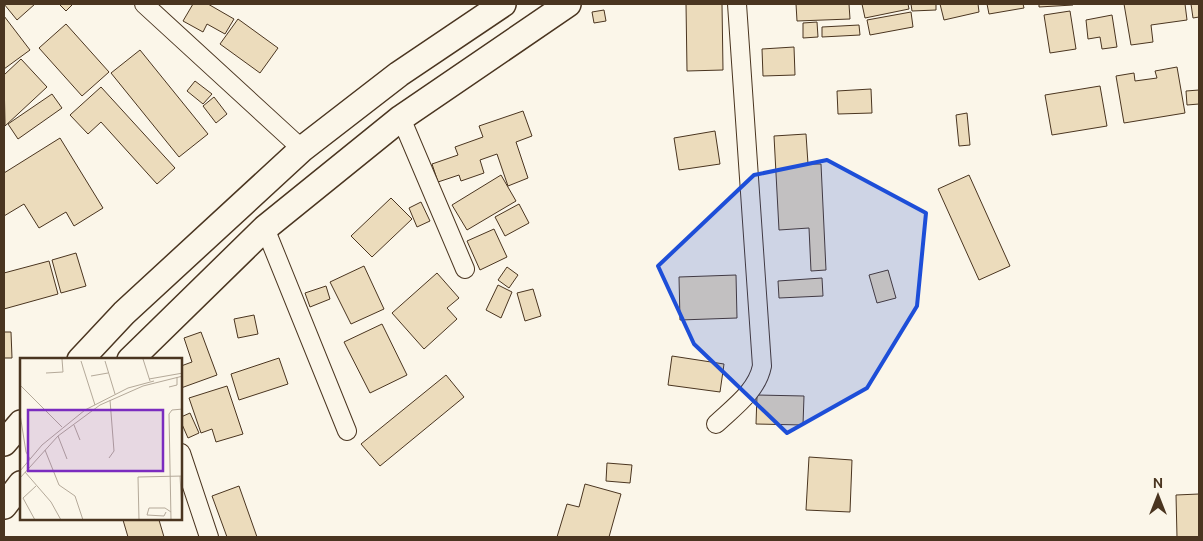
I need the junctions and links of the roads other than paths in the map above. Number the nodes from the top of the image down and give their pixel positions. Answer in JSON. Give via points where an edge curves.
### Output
{"nodes":[{"id":1,"x":144,"y":4,"type":"edge"},
{"id":2,"x":502,"y":4,"type":"edge"},
{"id":3,"x":568,"y":4,"type":"edge"},
{"id":4,"x":737,"y":4,"type":"edge"},
{"id":5,"x":401,"y":118,"type":"junction"},
{"id":6,"x":302,"y":149,"type":"junction"},
{"id":7,"x":265,"y":228,"type":"junction"},
{"id":8,"x":465,"y":269,"type":"dead end"},
{"id":9,"x":142,"y":355,"type":"edge"},
{"id":10,"x":82,"y":358,"type":"edge"},
{"id":11,"x":716,"y":424,"type":"dead end"},
{"id":12,"x":347,"y":431,"type":"dead end"},
{"id":13,"x":182,"y":456,"type":"edge"},
{"id":14,"x":20,"y":485,"type":"edge"},
{"id":15,"x":4,"y":506,"type":"edge"},
{"id":16,"x":209,"y":537,"type":"edge"}],
"edges":[{"from":1,"to":6,"type":"street"},
{"from":2,"to":6,"type":"main road","via":[[399,74]]},
{"from":3,"to":5,"type":"main road"},
{"from":4,"to":11,"type":"street","via":[[762,366],[760,378],[750,392]]},
{"from":5,"to":7,"type":"main road"},
{"from":5,"to":8,"type":"street"},
{"from":6,"to":10,"type":"main road","via":[[124,313]]},
{"from":7,"to":9,"type":"main road"},
{"from":7,"to":12,"type":"street"},
{"from":13,"to":16,"type":"street"},
{"from":14,"to":15,"type":"main road"}]}
